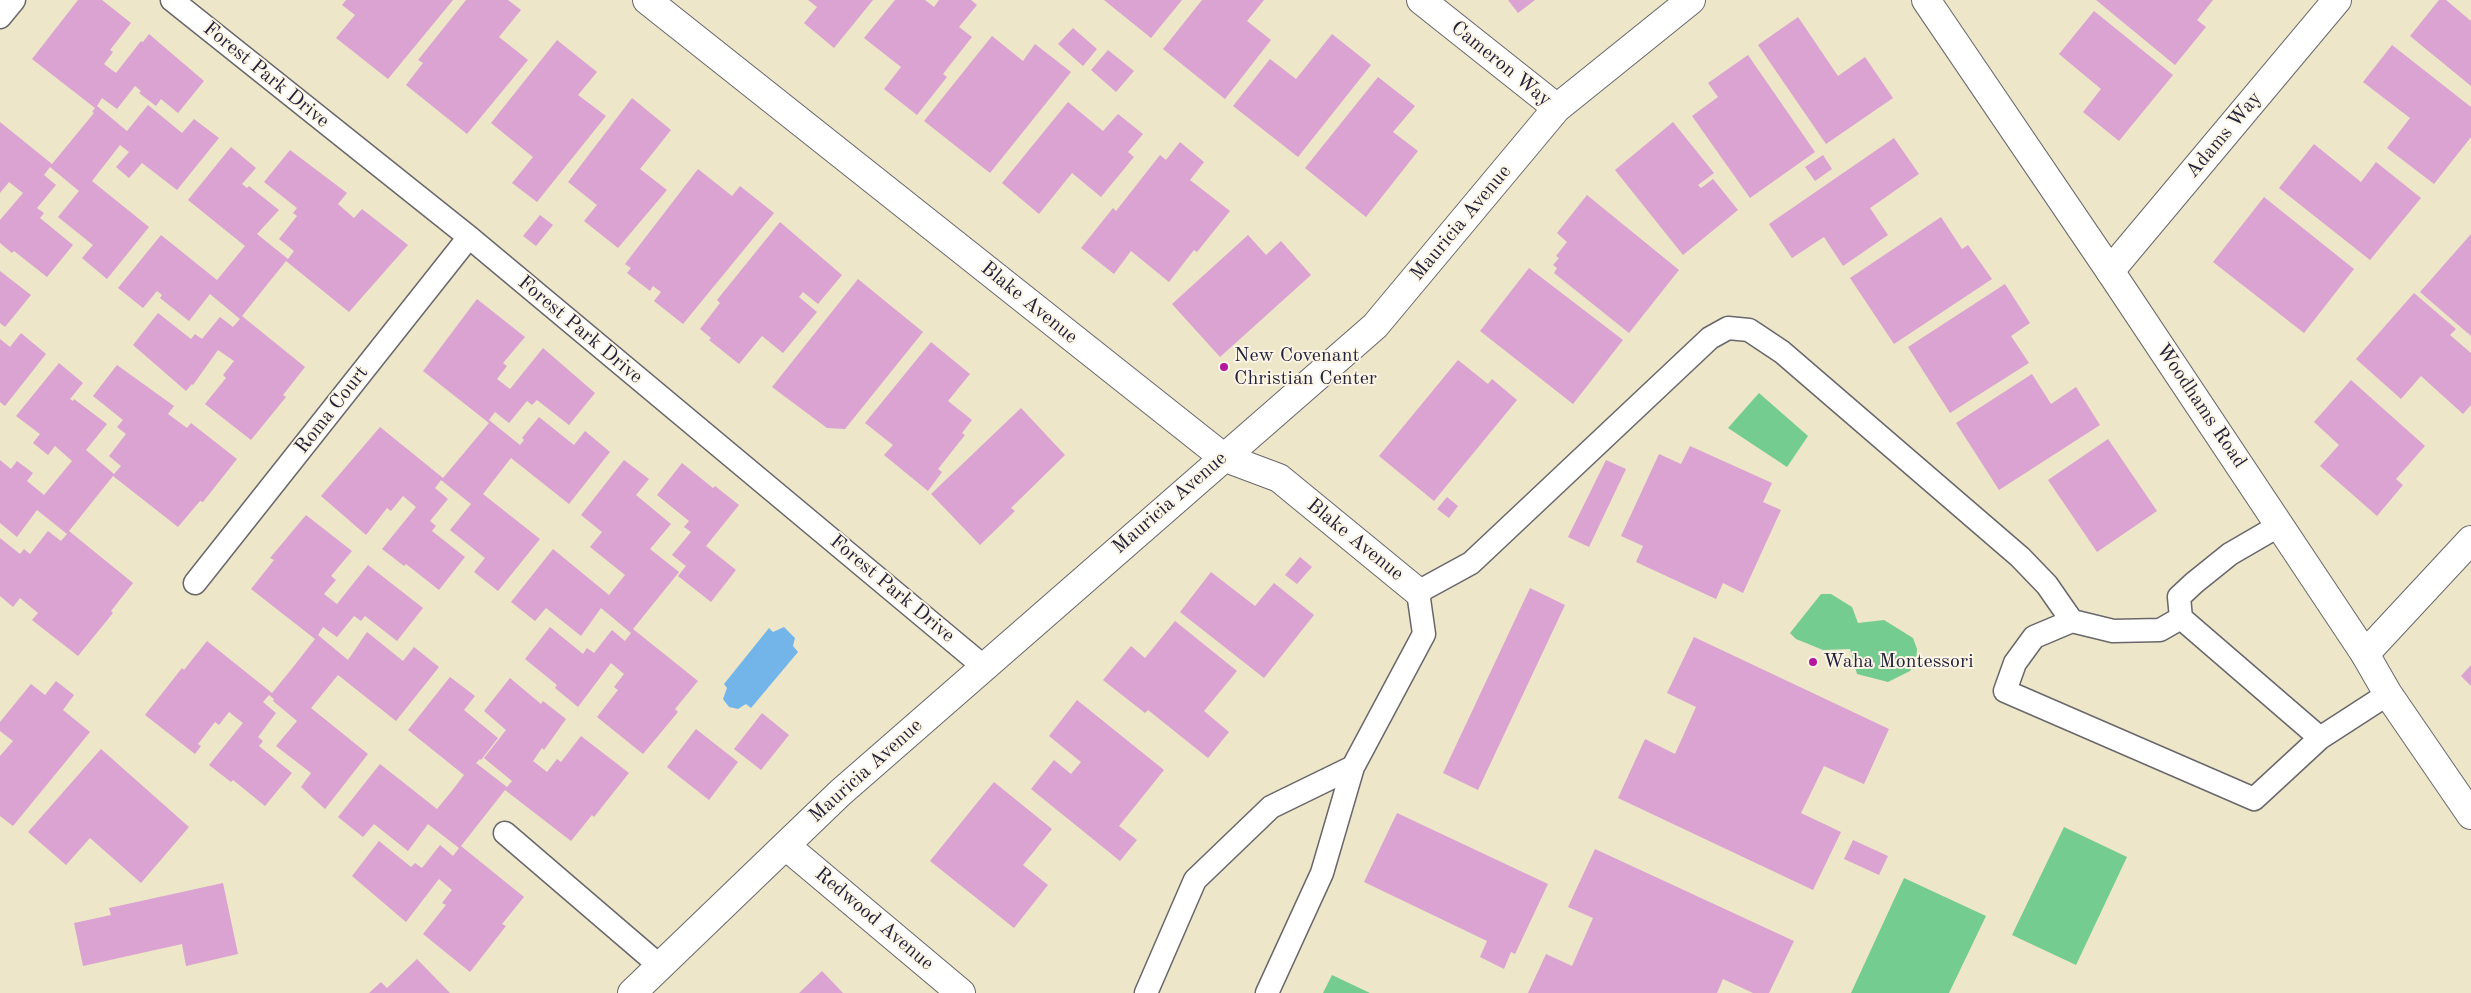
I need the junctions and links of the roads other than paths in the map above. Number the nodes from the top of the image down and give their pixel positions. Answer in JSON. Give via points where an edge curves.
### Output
{"nodes":[{"id":1,"x":14,"y":0,"type":"edge"},
{"id":2,"x":172,"y":0,"type":"edge"},
{"id":3,"x":648,"y":0,"type":"edge"},
{"id":4,"x":1421,"y":0,"type":"edge"},
{"id":5,"x":1691,"y":0,"type":"edge"},
{"id":6,"x":1926,"y":0,"type":"edge"},
{"id":7,"x":2337,"y":0,"type":"edge"},
{"id":8,"x":0,"y":18,"type":"edge"},
{"id":9,"x":1557,"y":108,"type":"junction"},
{"id":10,"x":469,"y":237,"type":"junction"},
{"id":11,"x":2110,"y":271,"type":"junction"},
{"id":12,"x":1223,"y":456,"type":"junction"},
{"id":13,"x":2280,"y":525,"type":"junction"},
{"id":14,"x":2471,"y":540,"type":"edge"},
{"id":15,"x":195,"y":583,"type":"dead end"},
{"id":16,"x":1418,"y":592,"type":"junction"},
{"id":17,"x":2181,"y":618,"type":"junction"},
{"id":18,"x":2072,"y":621,"type":"junction"},
{"id":19,"x":2365,"y":654,"type":"junction"},
{"id":20,"x":984,"y":666,"type":"junction"},
{"id":21,"x":2388,"y":694,"type":"junction"},
{"id":22,"x":2320,"y":738,"type":"junction"},
{"id":23,"x":1354,"y":767,"type":"junction"},
{"id":24,"x":2471,"y":815,"type":"edge"},
{"id":25,"x":505,"y":834,"type":"dead end"},
{"id":26,"x":786,"y":846,"type":"junction"},
{"id":27,"x":660,"y":966,"type":"junction"},
{"id":28,"x":632,"y":993,"type":"edge"},
{"id":29,"x":961,"y":993,"type":"edge"},
{"id":30,"x":1146,"y":993,"type":"edge"},
{"id":31,"x":1267,"y":993,"type":"edge"}],
"edges":[{"from":1,"to":8,"type":"lane"},
{"from":2,"to":10,"type":"lane","name":"Forest Park Drive"},
{"from":3,"to":12,"type":"street","name":"Blake Avenue"},
{"from":4,"to":9,"type":"street","name":"Cameron Way"},
{"from":5,"to":9,"type":"street","name":"Mauricia Avenue"},
{"from":6,"to":11,"type":"street","name":"Woodhams Road"},
{"from":7,"to":11,"type":"street","name":"Adams Way"},
{"from":9,"to":12,"type":"street","name":"Mauricia Avenue","via":[[1375,326]]},
{"from":10,"to":15,"type":"lane","name":"Roma Court"},
{"from":10,"to":20,"type":"lane","name":"Forest Park Drive"},
{"from":11,"to":13,"type":"street","name":"Woodhams Road"},
{"from":12,"to":16,"type":"street","name":"Blake Avenue","via":[[1279,478]]},
{"from":12,"to":20,"type":"street","name":"Mauricia Avenue"},
{"from":13,"to":17,"type":"lane","via":[[2230,554],[2194,582],[2179,597]]},
{"from":13,"to":19,"type":"street","name":"Woodhams Road"},
{"from":14,"to":19,"type":"street"},
{"from":16,"to":18,"type":"lane","via":[[1471,563],[1710,338],[1728,328],[1749,330],[1789,358],[2020,557],[2046,585]]},
{"from":16,"to":23,"type":"lane","via":[[1424,634]]},
{"from":17,"to":18,"type":"lane","via":[[2160,630],[2113,631]]},
{"from":17,"to":22,"type":"lane"},
{"from":18,"to":22,"type":"lane","via":[[2034,637],[2015,663],[2005,691],[2254,799]]},
{"from":19,"to":21,"type":"street","name":"Woodhams Road"},
{"from":20,"to":26,"type":"street","name":"Mauricia Avenue","via":[[840,793]]},
{"from":21,"to":22,"type":"lane"},
{"from":21,"to":24,"type":"street","name":"Woodhams Road"},
{"from":23,"to":30,"type":"lane","via":[[1271,807],[1195,880]]},
{"from":23,"to":31,"type":"lane","via":[[1322,874]]},
{"from":25,"to":27,"type":"lane"},
{"from":26,"to":27,"type":"street","name":"Mauricia Avenue"},
{"from":26,"to":29,"type":"street","name":"Redwood Avenue"},
{"from":27,"to":28,"type":"street","name":"Mauricia Avenue"}]}
